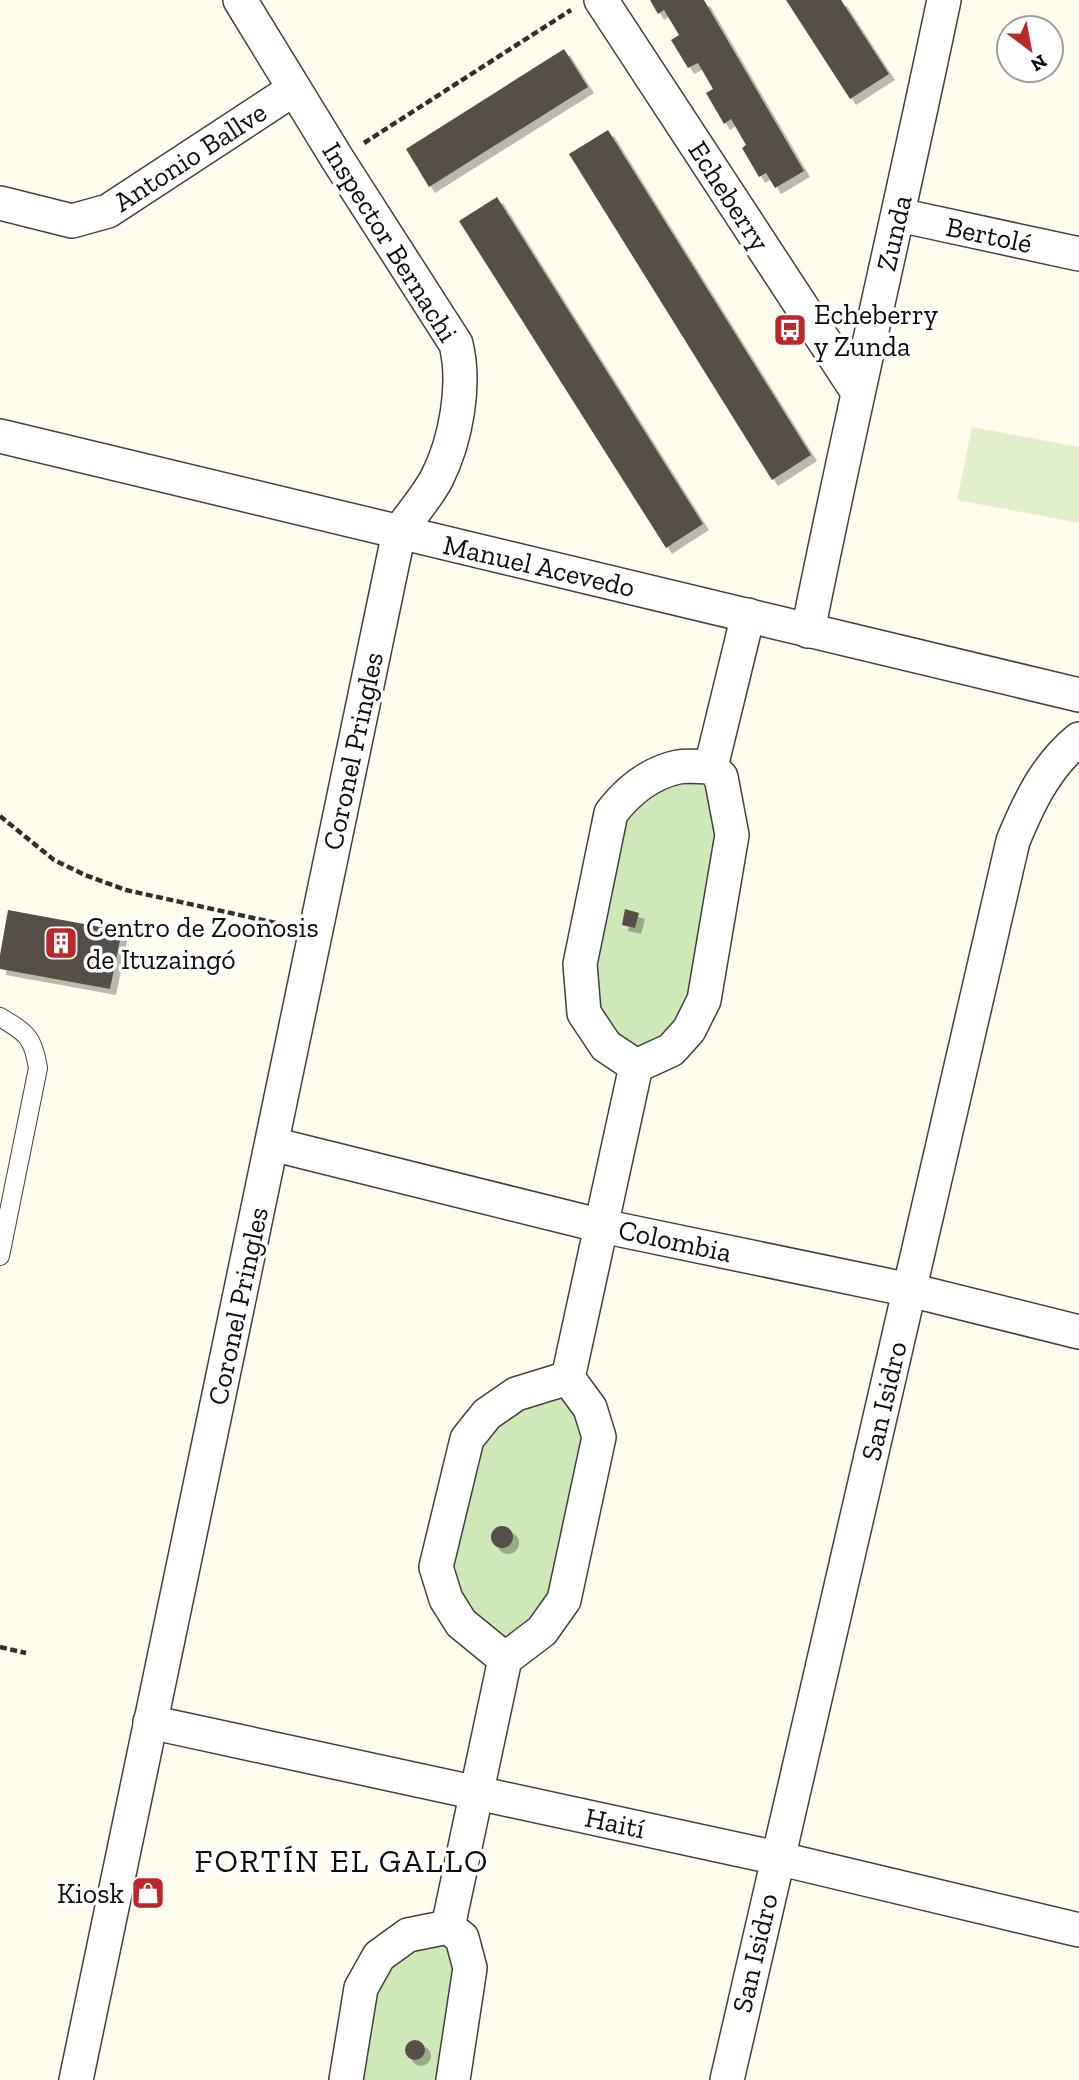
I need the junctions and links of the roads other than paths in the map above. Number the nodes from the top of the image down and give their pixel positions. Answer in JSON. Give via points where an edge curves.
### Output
{"nodes":[{"id":1,"x":240,"y":0,"type":"edge"},
{"id":2,"x":944,"y":0,"type":"edge"},
{"id":3,"x":588,"y":4,"type":"edge"},
{"id":4,"x":295,"y":89,"type":"junction"},
{"id":5,"x":0,"y":203,"type":"edge"},
{"id":6,"x":899,"y":215,"type":"junction"},
{"id":7,"x":1079,"y":254,"type":"edge"},
{"id":8,"x":858,"y":391,"type":"junction"},
{"id":9,"x":0,"y":436,"type":"edge"},
{"id":10,"x":399,"y":532,"type":"junction"},
{"id":11,"x":748,"y":615,"type":"junction"},
{"id":12,"x":808,"y":631,"type":"junction"},
{"id":13,"x":1079,"y":695,"type":"edge"},
{"id":14,"x":1079,"y":739,"type":"edge"},
{"id":15,"x":711,"y":766,"type":"junction"},
{"id":16,"x":0,"y":1017,"type":"edge"},
{"id":17,"x":636,"y":1066,"type":"junction"},
{"id":18,"x":272,"y":1144,"type":"junction"},
{"id":19,"x":601,"y":1226,"type":"junction"},
{"id":20,"x":0,"y":1256,"type":"edge"},
{"id":21,"x":910,"y":1290,"type":"junction"},
{"id":22,"x":1079,"y":1332,"type":"edge"},
{"id":23,"x":568,"y":1378,"type":"junction"},
{"id":24,"x":505,"y":1659,"type":"junction"},
{"id":25,"x":150,"y":1722,"type":"junction"},
{"id":26,"x":476,"y":1794,"type":"junction"},
{"id":27,"x":777,"y":1858,"type":"junction"},
{"id":28,"x":448,"y":1927,"type":"junction"},
{"id":29,"x":1079,"y":1930,"type":"edge"},
{"id":30,"x":76,"y":2080,"type":"edge"},
{"id":31,"x":346,"y":2080,"type":"edge"},
{"id":32,"x":453,"y":2080,"type":"edge"},
{"id":33,"x":727,"y":2080,"type":"edge"}],
"edges":[{"from":1,"to":4,"type":"street","name":"Inspector Bernachi"},
{"from":2,"to":6,"type":"street","name":"Zunda"},
{"from":3,"to":8,"type":"street","name":"Echeberry"},
{"from":4,"to":5,"type":"street","name":"Antonio Ballve","via":[[108,211],[72,221]]},
{"from":4,"to":10,"type":"street","name":"Inspector Bernachi","via":[[456,344],[461,365],[457,422],[437,478]]},
{"from":6,"to":7,"type":"street","name":"Bertolé"},
{"from":6,"to":8,"type":"street","name":"Zunda"},
{"from":8,"to":12,"type":"street","name":"Zunda"},
{"from":9,"to":10,"type":"street","name":"Manuel Acevedo"},
{"from":10,"to":11,"type":"street","name":"Manuel Acevedo"},
{"from":10,"to":18,"type":"street","name":"Coronel Pringles"},
{"from":11,"to":12,"type":"street","name":"Manuel Acevedo"},
{"from":11,"to":15,"type":"street"},
{"from":12,"to":13,"type":"street","name":"Manuel Acevedo"},
{"from":14,"to":21,"type":"street","name":"San Isidro","via":[[1061,754],[1030,800],[1013,841]]},
{"from":15,"to":17,"type":"street","via":[[721,778],[732,835],[704,1000],[689,1030],[671,1050]]},
{"from":15,"to":17,"type":"street","via":[[678,767],[639,784],[611,813],[580,964],[584,1013],[606,1046]]},
{"from":16,"to":20,"type":"lane","via":[[34,1045],[38,1068]]},
{"from":17,"to":19,"type":"street"},
{"from":18,"to":19,"type":"street","name":"Colombia"},
{"from":18,"to":25,"type":"street","name":"Coronel Pringles"},
{"from":19,"to":21,"type":"street","name":"Colombia"},
{"from":19,"to":23,"type":"street"},
{"from":21,"to":22,"type":"street","name":"Colombia"},
{"from":21,"to":27,"type":"street","name":"San Isidro"},
{"from":23,"to":24,"type":"street","via":[[590,1408],[599,1437],[564,1600],[542,1631]]},
{"from":23,"to":24,"type":"street","via":[[516,1394],[487,1414],[467,1439],[436,1567],[446,1599],[461,1623]]},
{"from":24,"to":26,"type":"street"},
{"from":25,"to":26,"type":"street","name":"Haití"},
{"from":25,"to":30,"type":"street","name":"Coronel Pringles"},
{"from":26,"to":27,"type":"street","name":"Haití"},
{"from":26,"to":28,"type":"street"},
{"from":27,"to":29,"type":"street","name":"Haití"},
{"from":27,"to":33,"type":"street","name":"San Isidro"},
{"from":28,"to":31,"type":"street","via":[[408,1935],[379,1956],[360,1988]]},
{"from":28,"to":32,"type":"street","via":[[462,1938],[470,1968]]}]}
